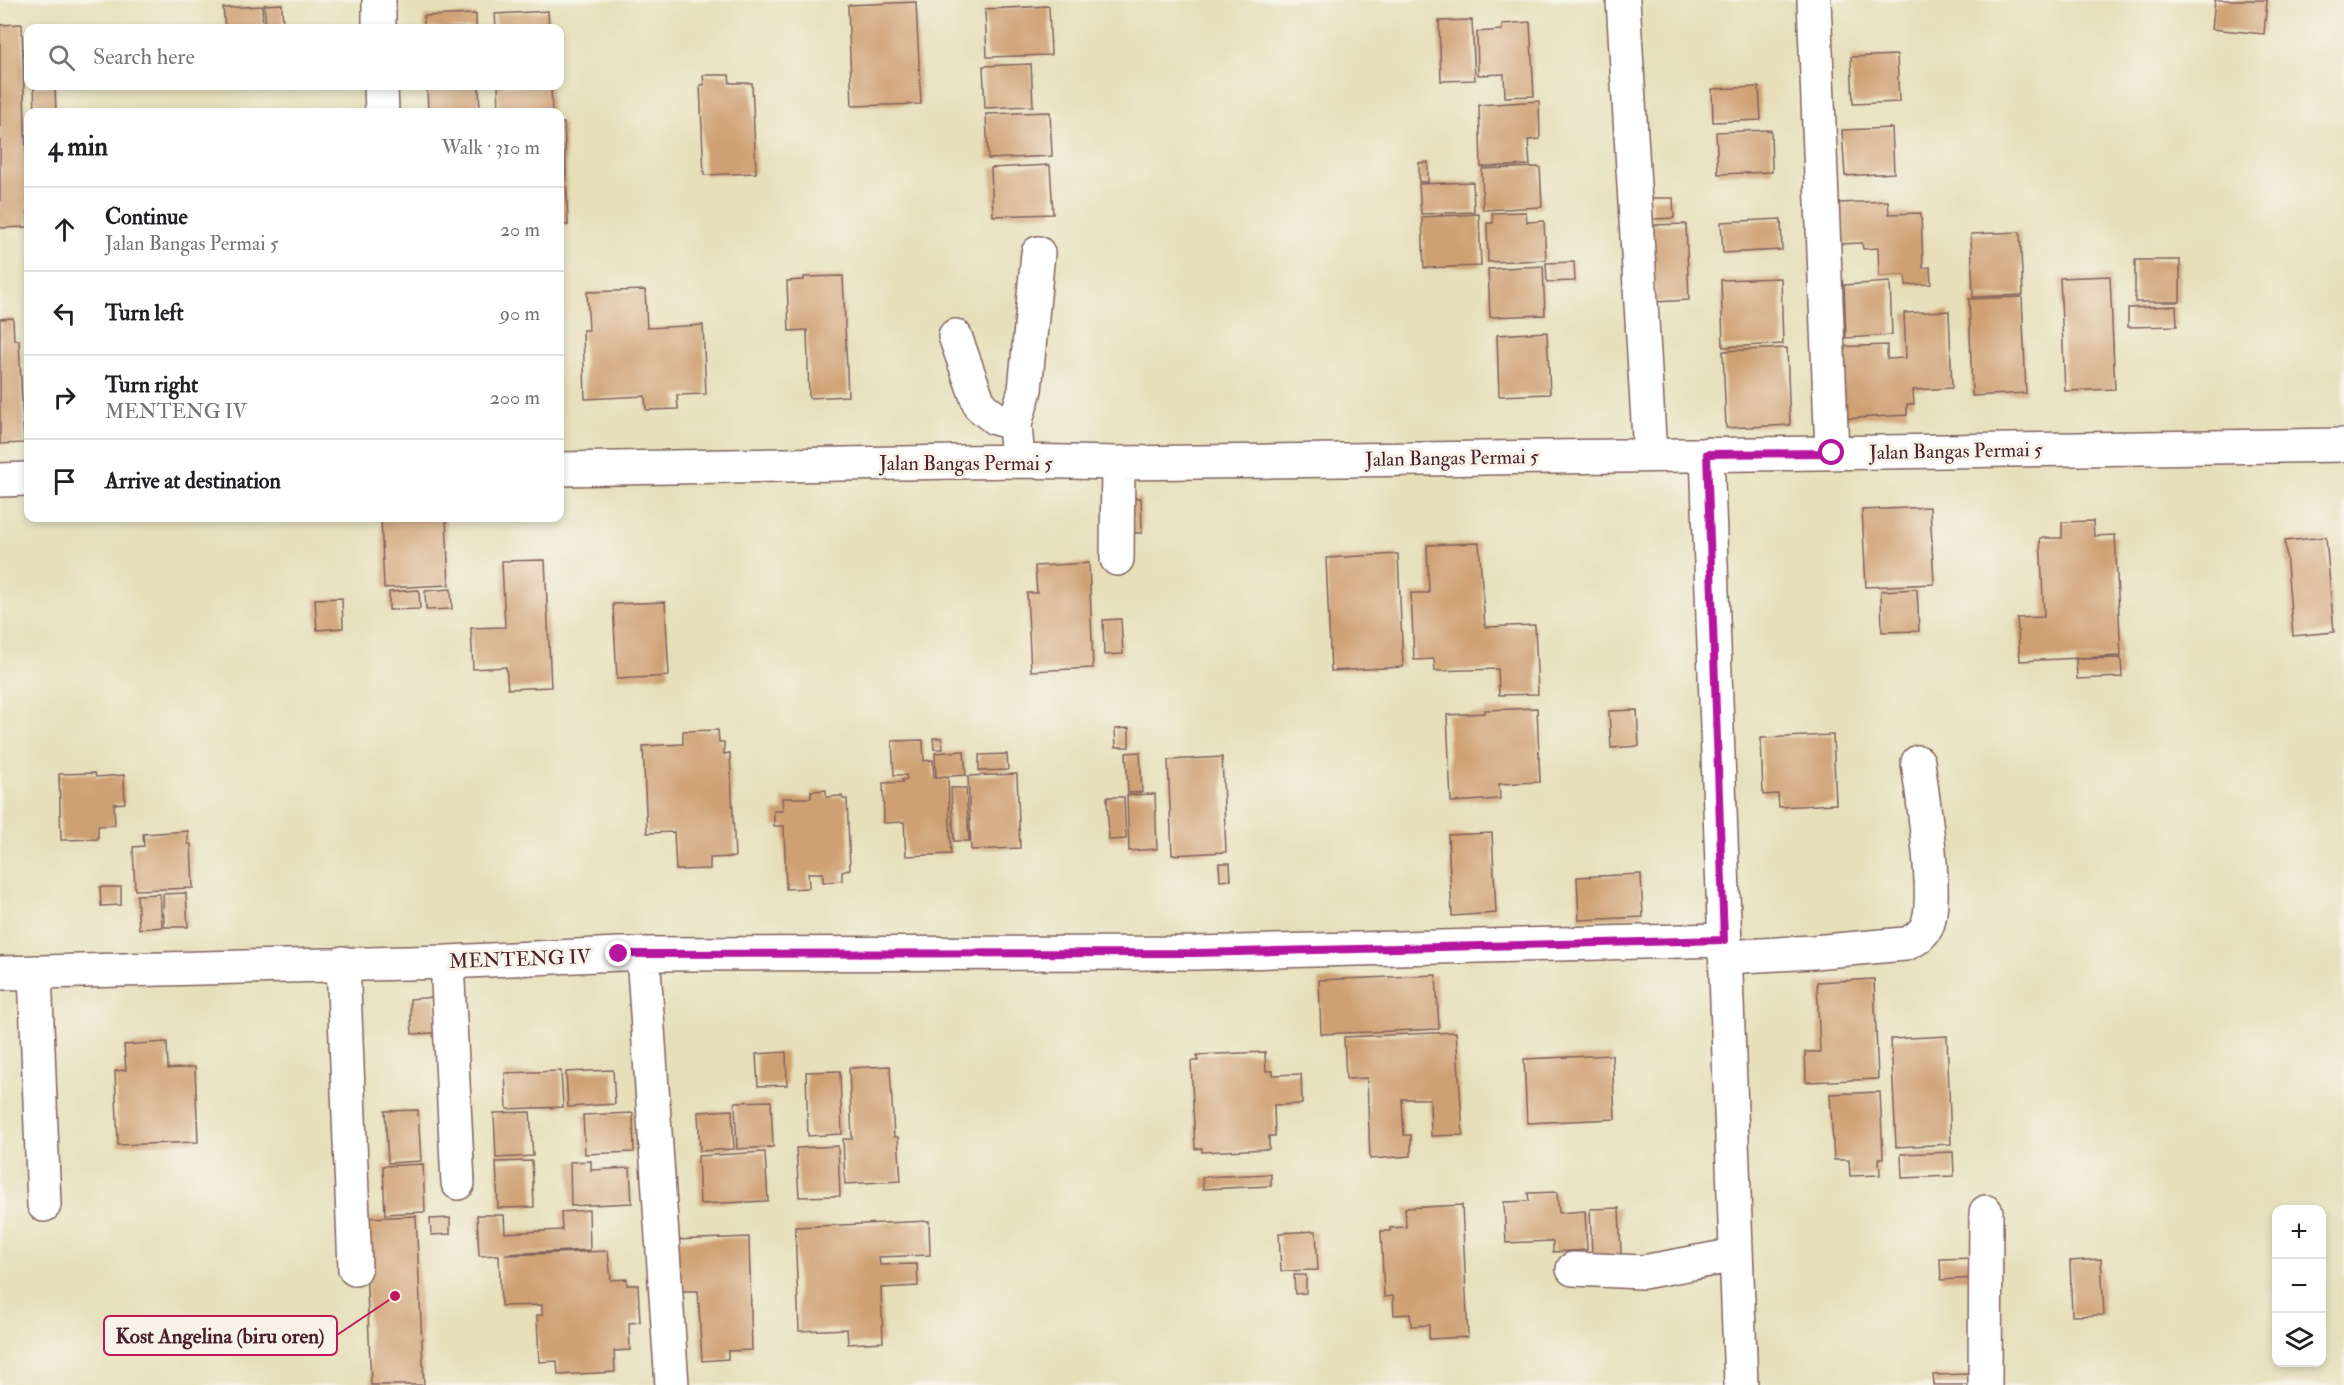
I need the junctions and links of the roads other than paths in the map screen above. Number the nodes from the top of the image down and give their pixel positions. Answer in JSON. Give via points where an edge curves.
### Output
{"nodes":[{"id":1,"x":379,"y":0,"type":"edge"},
{"id":2,"x":1623,"y":0,"type":"edge"},
{"id":3,"x":1814,"y":0,"type":"edge"},
{"id":4,"x":379,"y":24,"type":"edge"},
{"id":5,"x":381,"y":90,"type":"edge"},
{"id":6,"x":381,"y":108,"type":"edge"},
{"id":7,"x":1038,"y":253,"type":"dead end"},
{"id":8,"x":955,"y":336,"type":"dead end"},
{"id":9,"x":1015,"y":424,"type":"junction"},
{"id":10,"x":2344,"y":445,"type":"edge"},
{"id":11,"x":1832,"y":453,"type":"junction"},
{"id":12,"x":1707,"y":454,"type":"junction"},
{"id":13,"x":1650,"y":455,"type":"junction"},
{"id":14,"x":1018,"y":461,"type":"junction"},
{"id":15,"x":1118,"y":463,"type":"junction"},
{"id":16,"x":564,"y":469,"type":"edge"},
{"id":17,"x":0,"y":480,"type":"edge"},
{"id":18,"x":24,"y":480,"type":"edge"},
{"id":19,"x":1117,"y":559,"type":"dead end"},
{"id":20,"x":1918,"y":762,"type":"dead end"},
{"id":21,"x":1725,"y":948,"type":"junction"},
{"id":22,"x":643,"y":954,"type":"junction"},
{"id":23,"x":447,"y":962,"type":"junction"},
{"id":24,"x":343,"y":963,"type":"junction"},
{"id":25,"x":35,"y":972,"type":"junction"},
{"id":26,"x":0,"y":973,"type":"edge"},
{"id":27,"x":458,"y":1183,"type":"dead end"},
{"id":28,"x":44,"y":1205,"type":"dead end"},
{"id":29,"x":1986,"y":1212,"type":"dead end"},
{"id":30,"x":1736,"y":1255,"type":"junction"},
{"id":31,"x":355,"y":1269,"type":"dead end"},
{"id":32,"x":1574,"y":1269,"type":"dead end"},
{"id":33,"x":672,"y":1385,"type":"edge"},
{"id":34,"x":1741,"y":1385,"type":"edge"},
{"id":35,"x":1985,"y":1385,"type":"edge"}],
"edges":[{"from":1,"to":4,"type":"street"},
{"from":2,"to":13,"type":"street"},
{"from":3,"to":11,"type":"street"},
{"from":5,"to":6,"type":"street"},
{"from":7,"to":9,"type":"street","via":[[1025,390]]},
{"from":8,"to":9,"type":"street","via":[[980,406],[995,418]]},
{"from":9,"to":14,"type":"street"},
{"from":10,"to":11,"type":"street","name":"Jalan Bangas Permai 5"},
{"from":11,"to":12,"type":"street","name":"Jalan Bangas Permai 5"},
{"from":12,"to":13,"type":"street","name":"Jalan Bangas Permai 5"},
{"from":12,"to":21,"type":"street"},
{"from":13,"to":15,"type":"street","name":"Jalan Bangas Permai 5"},
{"from":14,"to":15,"type":"street","name":"Jalan Bangas Permai 5"},
{"from":14,"to":16,"type":"street","name":"Jalan Bangas Permai 5"},
{"from":15,"to":19,"type":"street"},
{"from":17,"to":18,"type":"street"},
{"from":20,"to":21,"type":"street","name":"MENTENG IV","via":[[1933,895],[1926,928],[1916,940],[1813,952]]},
{"from":21,"to":22,"type":"street","name":"MENTENG IV"},
{"from":21,"to":30,"type":"street"},
{"from":22,"to":23,"type":"street","name":"MENTENG IV"},
{"from":22,"to":33,"type":"street"},
{"from":23,"to":24,"type":"street","name":"MENTENG IV"},
{"from":23,"to":27,"type":"street"},
{"from":24,"to":25,"type":"street","name":"MENTENG IV"},
{"from":24,"to":31,"type":"street"},
{"from":25,"to":26,"type":"street","name":"MENTENG IV"},
{"from":25,"to":28,"type":"street"},
{"from":29,"to":35,"type":"street"},
{"from":30,"to":32,"type":"street","via":[[1642,1272]]},
{"from":30,"to":34,"type":"street"}]}
